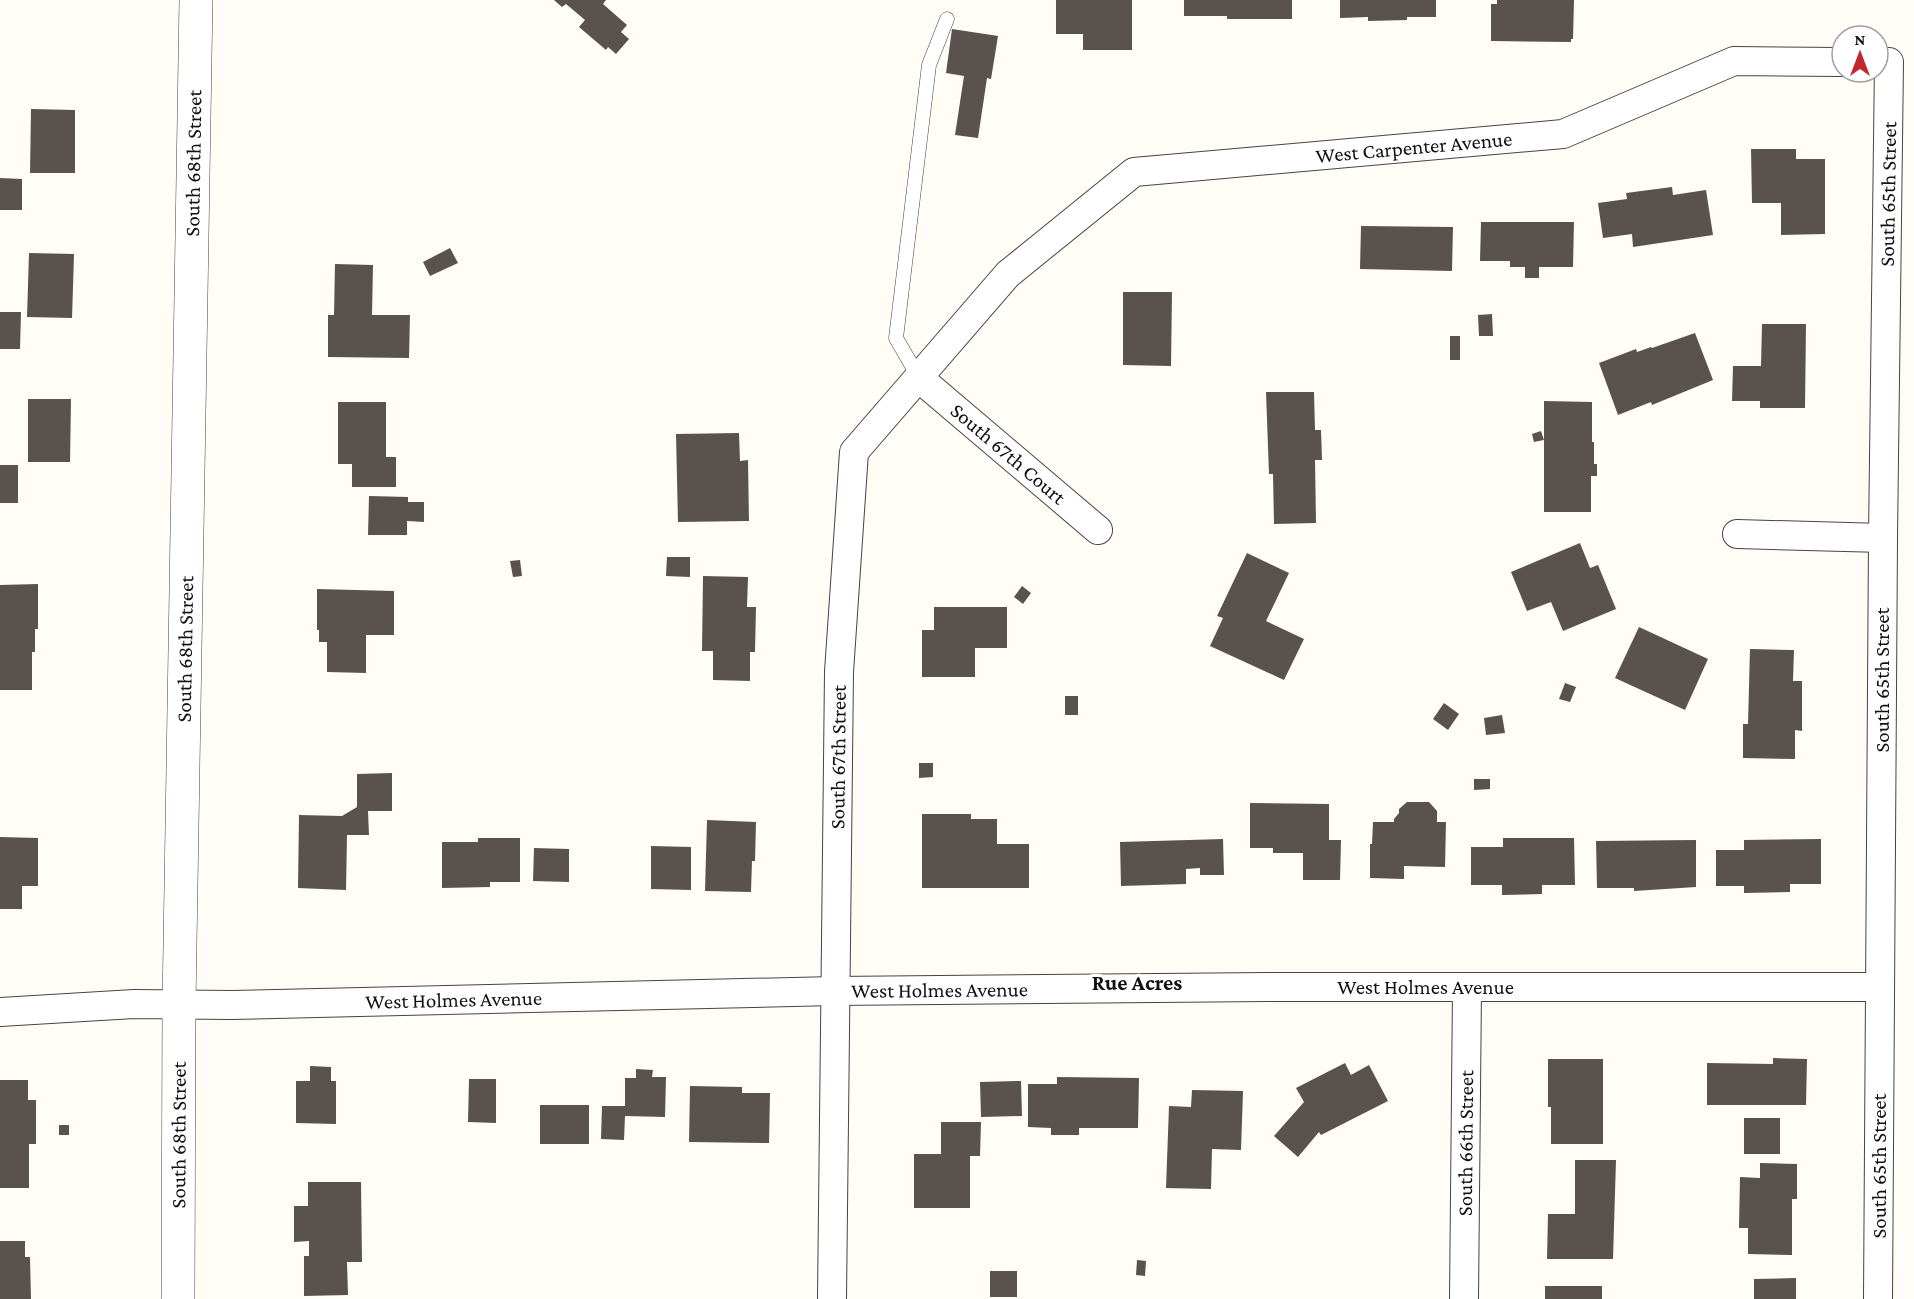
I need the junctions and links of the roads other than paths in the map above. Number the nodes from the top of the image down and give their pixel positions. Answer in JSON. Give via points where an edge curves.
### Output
{"nodes":[{"id":1,"x":196,"y":0,"type":"edge"},
{"id":2,"x":947,"y":20,"type":"dead end"},
{"id":3,"x":1830,"y":62,"type":"edge"},
{"id":4,"x":1884,"y":84,"type":"edge"},
{"id":5,"x":1008,"y":274,"type":"joint"},
{"id":6,"x":919,"y":378,"type":"junction"},
{"id":7,"x":1098,"y":530,"type":"dead end"},
{"id":8,"x":1737,"y":534,"type":"dead end"},
{"id":9,"x":1883,"y":538,"type":"junction"},
{"id":10,"x":1880,"y":987,"type":"junction"},
{"id":11,"x":1467,"y":988,"type":"junction"},
{"id":12,"x":834,"y":991,"type":"junction"},
{"id":13,"x":179,"y":1004,"type":"junction"},
{"id":14,"x":0,"y":1012,"type":"edge"},
{"id":15,"x":178,"y":1299,"type":"edge"},
{"id":16,"x":832,"y":1299,"type":"edge"},
{"id":17,"x":1464,"y":1299,"type":"edge"},
{"id":18,"x":1878,"y":1299,"type":"edge"}],
"edges":[{"from":1,"to":13,"type":"street","name":"South 68th Street"},
{"from":2,"to":6,"type":"lane","via":[[930,64],[896,338]]},
{"from":3,"to":5,"type":"street","name":"West Carpenter Avenue","via":[[1734,61],[1563,134],[1134,172]]},
{"from":4,"to":9,"type":"street","name":"South 65th Street"},
{"from":5,"to":6,"type":"street","name":"South 67th Street"},
{"from":6,"to":7,"type":"street","name":"South 67th Court"},
{"from":6,"to":12,"type":"street","name":"South 67th Street","via":[[854,452],[839,672]]},
{"from":8,"to":9,"type":"street"},
{"from":9,"to":10,"type":"street","name":"South 65th Street"},
{"from":10,"to":11,"type":"street","name":"West Holmes Avenue"},
{"from":10,"to":18,"type":"street","name":"South 65th Street"},
{"from":11,"to":12,"type":"street","name":"West Holmes Avenue"},
{"from":11,"to":17,"type":"street","name":"South 66th Street"},
{"from":12,"to":13,"type":"street","name":"West Holmes Avenue"},
{"from":12,"to":16,"type":"street","name":"South 67th Street"},
{"from":13,"to":14,"type":"street","name":"West Holmes Avenue"},
{"from":13,"to":15,"type":"street","name":"South 68th Street"}]}
